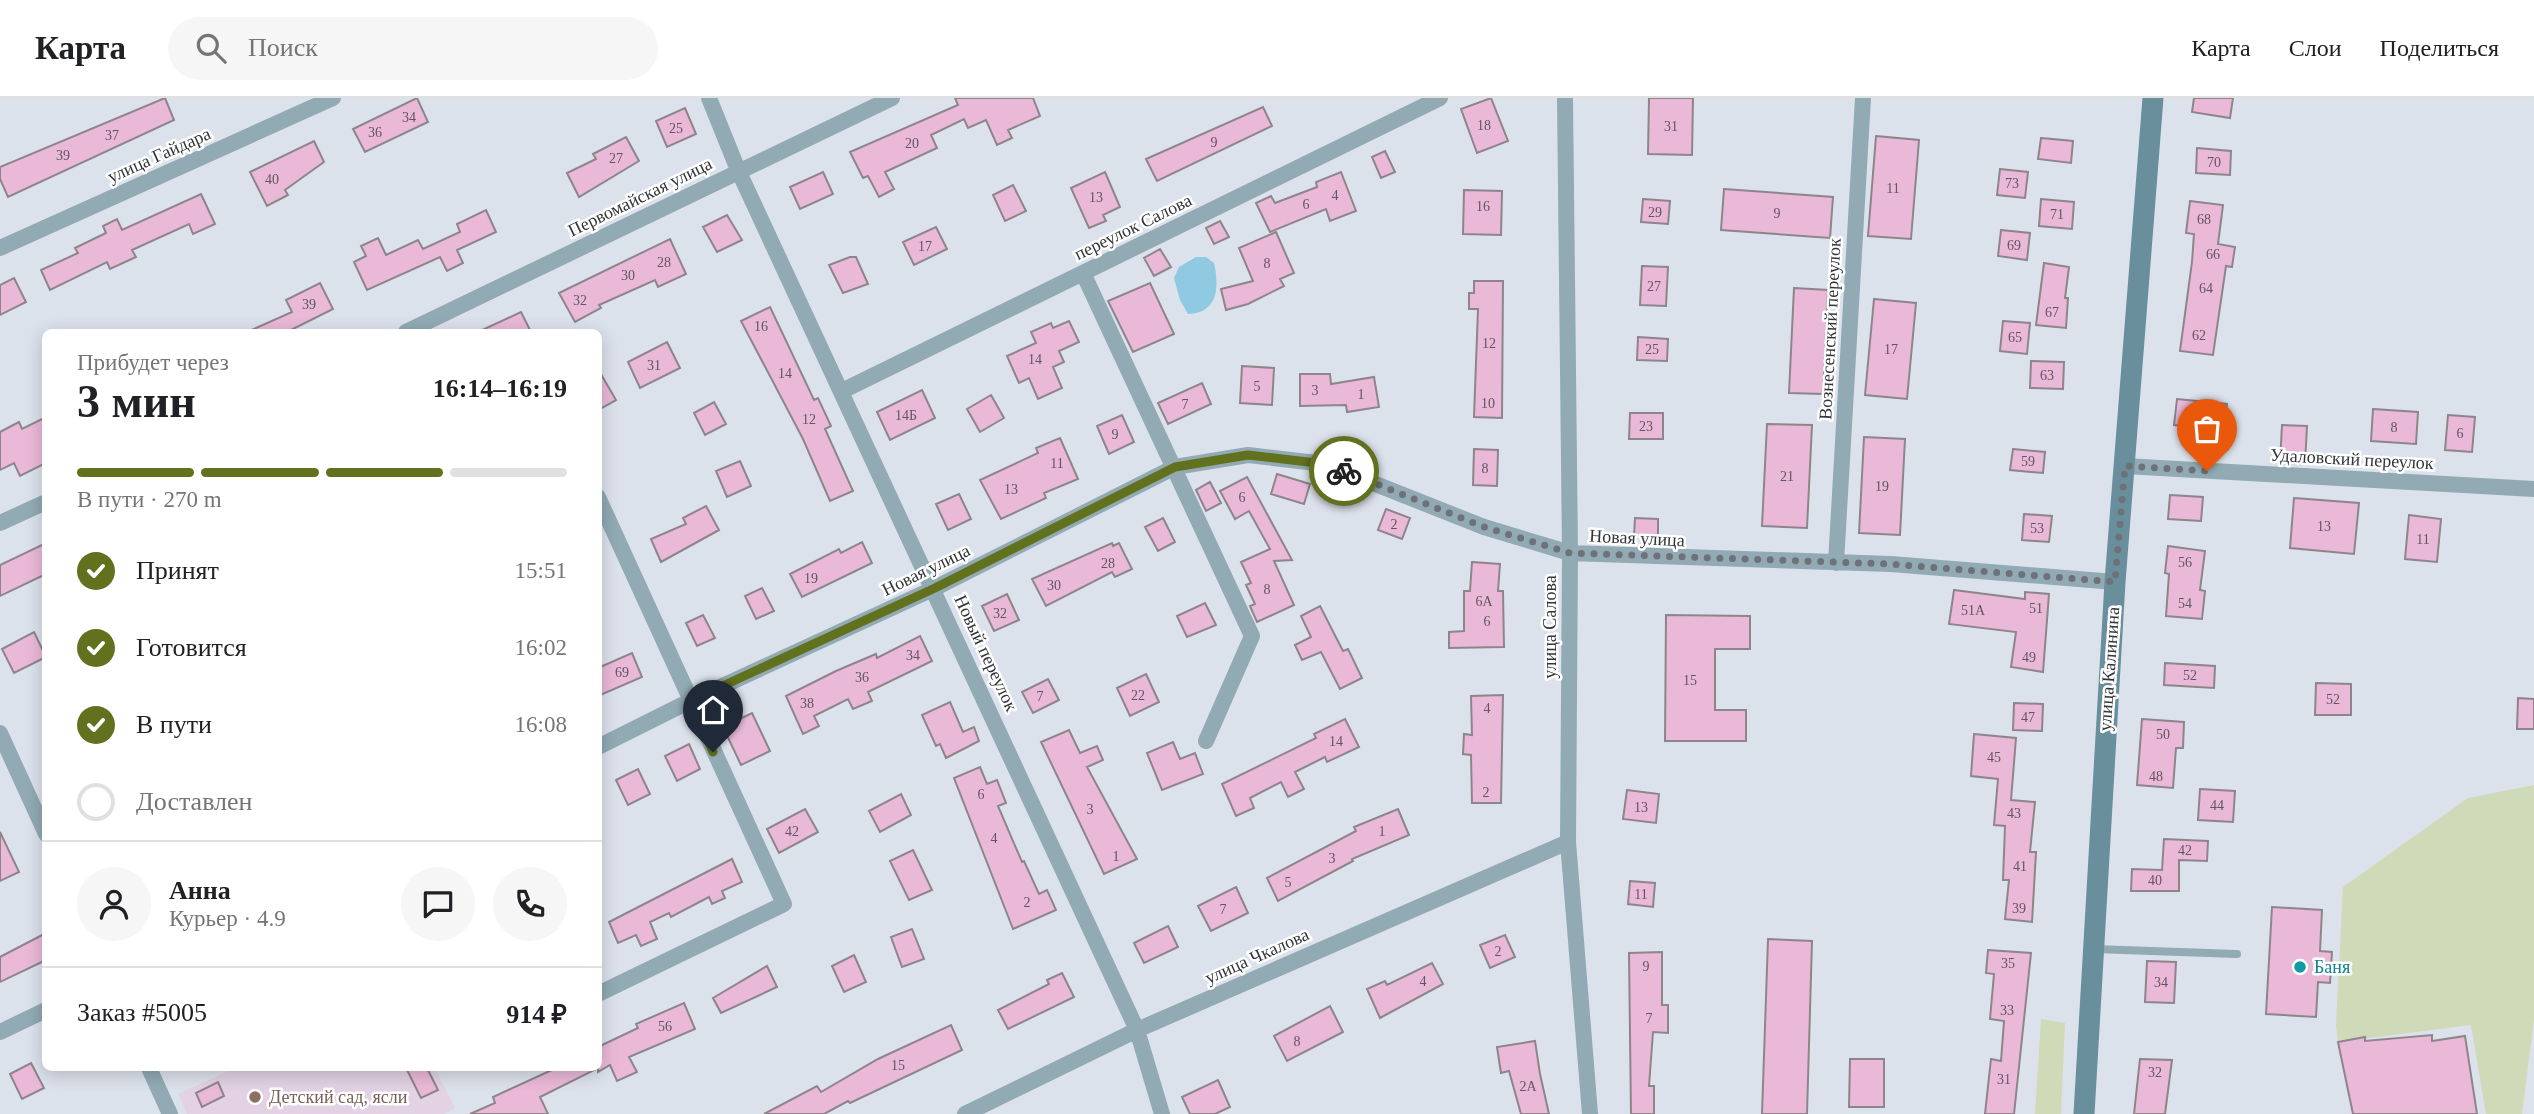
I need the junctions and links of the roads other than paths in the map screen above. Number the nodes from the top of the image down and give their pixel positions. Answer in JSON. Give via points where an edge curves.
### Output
{"nodes":[{"id":1,"x":333,"y":98,"type":"edge"},
{"id":2,"x":709,"y":98,"type":"edge"},
{"id":3,"x":892,"y":98,"type":"edge"},
{"id":4,"x":1440,"y":98,"type":"edge"},
{"id":5,"x":1565,"y":98,"type":"edge"},
{"id":6,"x":1863,"y":98,"type":"edge"},
{"id":7,"x":2153,"y":98,"type":"edge"},
{"id":8,"x":738,"y":170,"type":"junction"},
{"id":9,"x":0,"y":248,"type":"edge"},
{"id":10,"x":1083,"y":273,"type":"junction"},
{"id":11,"x":412,"y":329,"type":"edge"},
{"id":12,"x":842,"y":391,"type":"junction"},
{"id":13,"x":2125,"y":466,"type":"junction"},
{"id":14,"x":1175,"y":467,"type":"junction"},
{"id":15,"x":2534,"y":489,"type":"edge"},
{"id":16,"x":42,"y":504,"type":"edge"},
{"id":17,"x":602,"y":506,"type":"edge"},
{"id":18,"x":0,"y":523,"type":"edge"},
{"id":19,"x":1570,"y":553,"type":"junction"},
{"id":20,"x":1836,"y":563,"type":"junction"},
{"id":21,"x":2115,"y":582,"type":"junction"},
{"id":22,"x":935,"y":588,"type":"junction"},
{"id":23,"x":690,"y":701,"type":"junction"},
{"id":24,"x":0,"y":733,"type":"edge"},
{"id":25,"x":1206,"y":741,"type":"dead end"},
{"id":26,"x":602,"y":745,"type":"edge"},
{"id":27,"x":42,"y":825,"type":"edge"},
{"id":28,"x":1568,"y":842,"type":"junction"},
{"id":29,"x":2091,"y":948,"type":"junction"},
{"id":30,"x":2237,"y":954,"type":"dead end"},
{"id":31,"x":602,"y":992,"type":"edge"},
{"id":32,"x":42,"y":1012,"type":"edge"},
{"id":33,"x":1137,"y":1030,"type":"junction"},
{"id":34,"x":0,"y":1032,"type":"edge"},
{"id":35,"x":150,"y":1071,"type":"edge"},
{"id":36,"x":170,"y":1114,"type":"edge"},
{"id":37,"x":965,"y":1114,"type":"edge"},
{"id":38,"x":1162,"y":1114,"type":"edge"},
{"id":39,"x":1590,"y":1114,"type":"edge"},
{"id":40,"x":2084,"y":1114,"type":"edge"}],
"edges":[{"from":1,"to":9,"type":"street","name":"улица Гайдара"},
{"from":2,"to":8,"type":"street","name":"Новый переулок"},
{"from":3,"to":8,"type":"street","name":"Первомайская улица"},
{"from":4,"to":10,"type":"street","name":"переулок Салова"},
{"from":5,"to":19,"type":"street","name":"улица Салова"},
{"from":6,"to":20,"type":"street","name":"Вознесенский переулок"},
{"from":7,"to":13,"type":"main road","name":"улица Калинина"},
{"from":8,"to":11,"type":"street","name":"Первомайская улица"},
{"from":8,"to":12,"type":"street","name":"Новый переулок"},
{"from":10,"to":12,"type":"street","name":"переулок Салова"},
{"from":10,"to":14,"type":"street"},
{"from":12,"to":22,"type":"street","name":"Новый переулок"},
{"from":13,"to":15,"type":"street","name":"Удаловский переулок"},
{"from":13,"to":21,"type":"main road","name":"улица Калинина"},
{"from":14,"to":19,"type":"street","name":"Новая улица","via":[[1248,455],[1325,464],[1484,527]]},
{"from":14,"to":22,"type":"street","name":"Новая улица"},
{"from":14,"to":25,"type":"street","via":[[1252,636]]},
{"from":16,"to":18,"type":"street"},
{"from":17,"to":23,"type":"street"},
{"from":19,"to":20,"type":"street","name":"Новая улица"},
{"from":19,"to":28,"type":"street","name":"улица Салова"},
{"from":20,"to":21,"type":"street","name":"Новая улица"},
{"from":21,"to":29,"type":"main road","name":"улица Калинина"},
{"from":22,"to":23,"type":"street","name":"Новая улица"},
{"from":22,"to":33,"type":"street","name":"Новый переулок"},
{"from":23,"to":26,"type":"street","name":"Новая улица"},
{"from":23,"to":31,"type":"street","via":[[784,904]]},
{"from":24,"to":27,"type":"street"},
{"from":28,"to":33,"type":"street","name":"улица Чкалова"},
{"from":28,"to":39,"type":"street","name":"улица Салова"},
{"from":29,"to":30,"type":"lane"},
{"from":29,"to":40,"type":"main road","name":"улица Калинина"},
{"from":32,"to":34,"type":"street"},
{"from":33,"to":37,"type":"street","name":"улица Чкалова"},
{"from":33,"to":38,"type":"street","name":"Новый переулок"},
{"from":35,"to":36,"type":"street"}]}
